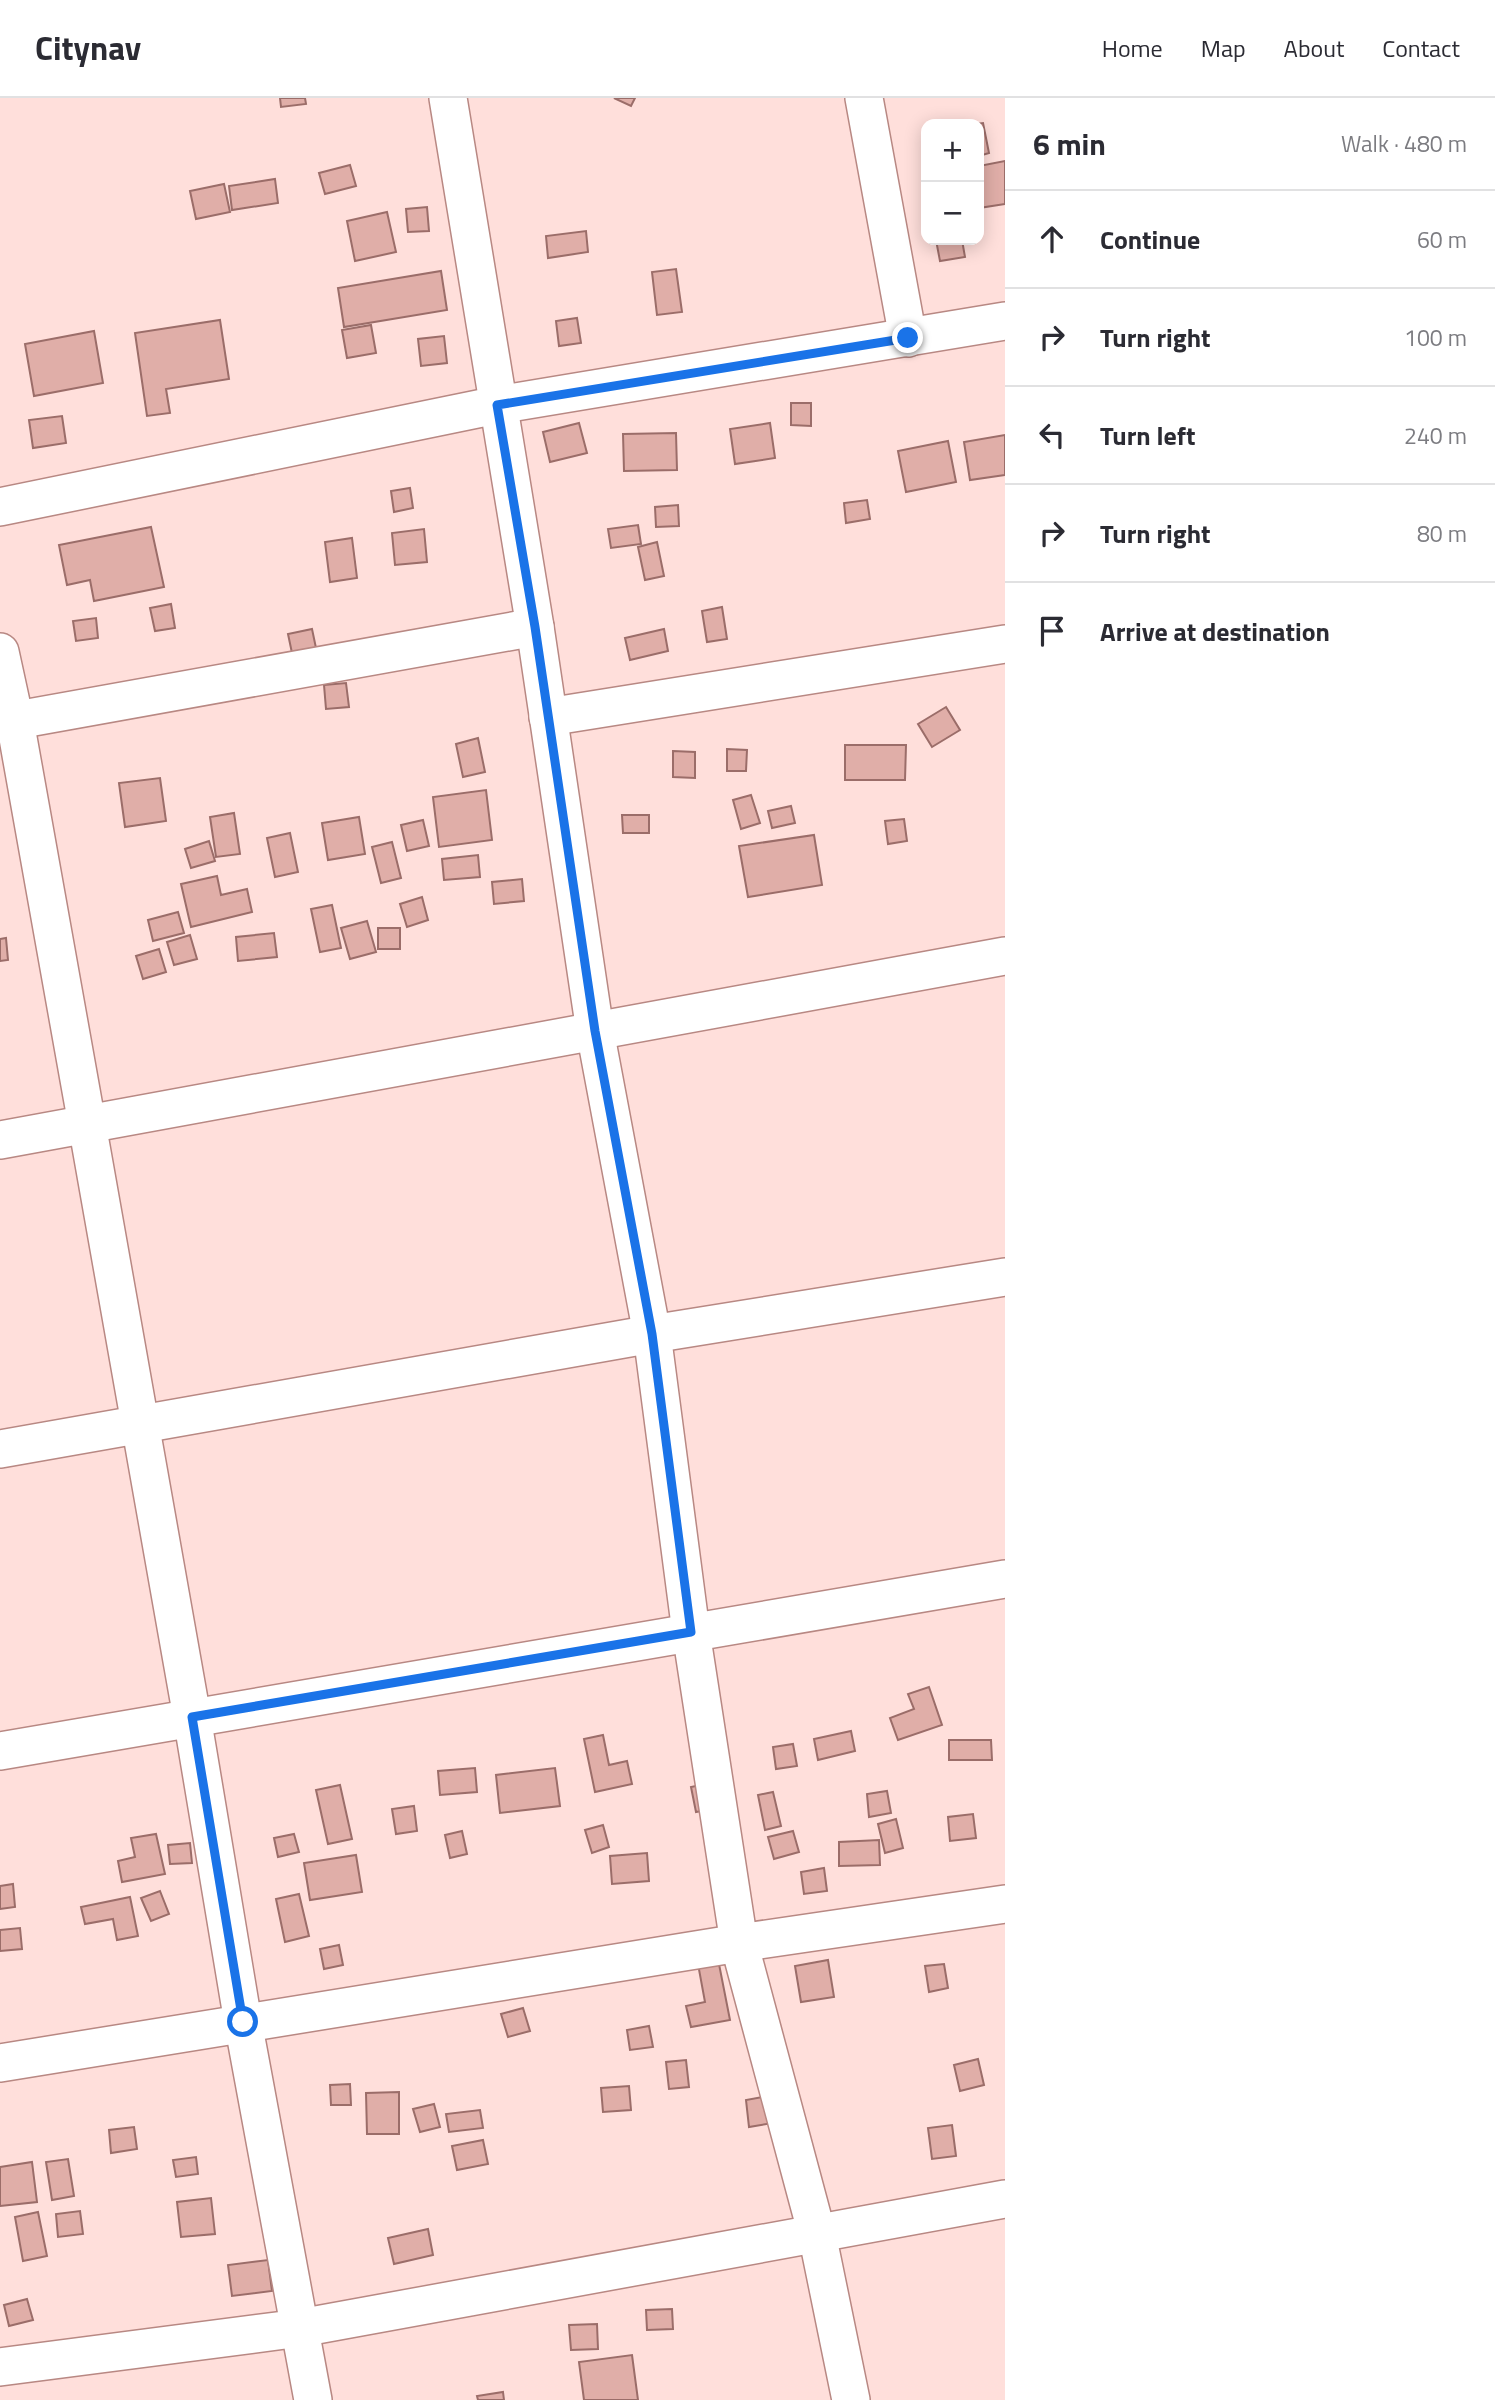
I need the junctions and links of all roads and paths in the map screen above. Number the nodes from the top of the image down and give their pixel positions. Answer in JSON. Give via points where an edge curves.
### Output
{"nodes":[{"id":1,"x":447,"y":98,"type":"edge"},
{"id":2,"x":864,"y":98,"type":"edge"},
{"id":3,"x":1005,"y":321,"type":"edge"},
{"id":4,"x":908,"y":338,"type":"junction"},
{"id":5,"x":497,"y":405,"type":"junction"},
{"id":6,"x":0,"y":507,"type":"edge"},
{"id":7,"x":535,"y":627,"type":"junction"},
{"id":8,"x":1005,"y":644,"type":"edge"},
{"id":9,"x":0,"y":652,"type":"edge"},
{"id":10,"x":548,"y":717,"type":"junction"},
{"id":11,"x":7,"y":722,"type":"edge"},
{"id":12,"x":1005,"y":956,"type":"edge"},
{"id":13,"x":595,"y":1031,"type":"junction"},
{"id":14,"x":88,"y":1124,"type":"junction"},
{"id":15,"x":0,"y":1140,"type":"edge"},
{"id":16,"x":1005,"y":1277,"type":"edge"},
{"id":17,"x":652,"y":1334,"type":"junction"},
{"id":18,"x":141,"y":1424,"type":"junction"},
{"id":19,"x":0,"y":1449,"type":"edge"},
{"id":20,"x":1005,"y":1579,"type":"edge"},
{"id":21,"x":691,"y":1632,"type":"junction"},
{"id":22,"x":192,"y":1717,"type":"junction"},
{"id":23,"x":0,"y":1751,"type":"edge"},
{"id":24,"x":1005,"y":1904,"type":"edge"},
{"id":25,"x":739,"y":1942,"type":"junction"},
{"id":26,"x":243,"y":2022,"type":"junction"},
{"id":27,"x":0,"y":2063,"type":"edge"},
{"id":28,"x":1005,"y":2199,"type":"edge"},
{"id":29,"x":817,"y":2234,"type":"junction"},
{"id":30,"x":300,"y":2328,"type":"junction"},
{"id":31,"x":0,"y":2367,"type":"edge"},
{"id":32,"x":313,"y":2400,"type":"edge"},
{"id":33,"x":851,"y":2400,"type":"edge"}],
"edges":[{"from":1,"to":5,"type":"street"},
{"from":2,"to":4,"type":"street"},
{"from":3,"to":4,"type":"street"},
{"from":4,"to":5,"type":"street"},
{"from":5,"to":6,"type":"street"},
{"from":5,"to":7,"type":"street"},
{"from":7,"to":10,"type":"street"},
{"from":7,"to":11,"type":"street"},
{"from":8,"to":10,"type":"street"},
{"from":9,"to":11,"type":"street"},
{"from":10,"to":13,"type":"street"},
{"from":11,"to":14,"type":"street"},
{"from":12,"to":13,"type":"street"},
{"from":13,"to":14,"type":"street"},
{"from":13,"to":17,"type":"street"},
{"from":14,"to":15,"type":"street"},
{"from":14,"to":18,"type":"street"},
{"from":16,"to":17,"type":"street"},
{"from":17,"to":18,"type":"street"},
{"from":17,"to":21,"type":"street"},
{"from":18,"to":19,"type":"street"},
{"from":18,"to":22,"type":"street"},
{"from":20,"to":21,"type":"street"},
{"from":21,"to":22,"type":"street"},
{"from":21,"to":25,"type":"street"},
{"from":22,"to":23,"type":"street"},
{"from":22,"to":26,"type":"street"},
{"from":24,"to":25,"type":"street"},
{"from":25,"to":26,"type":"street"},
{"from":25,"to":29,"type":"street"},
{"from":26,"to":27,"type":"street"},
{"from":26,"to":30,"type":"street"},
{"from":28,"to":29,"type":"street"},
{"from":29,"to":30,"type":"street"},
{"from":29,"to":33,"type":"street"},
{"from":30,"to":31,"type":"street"},
{"from":30,"to":32,"type":"street"}]}
